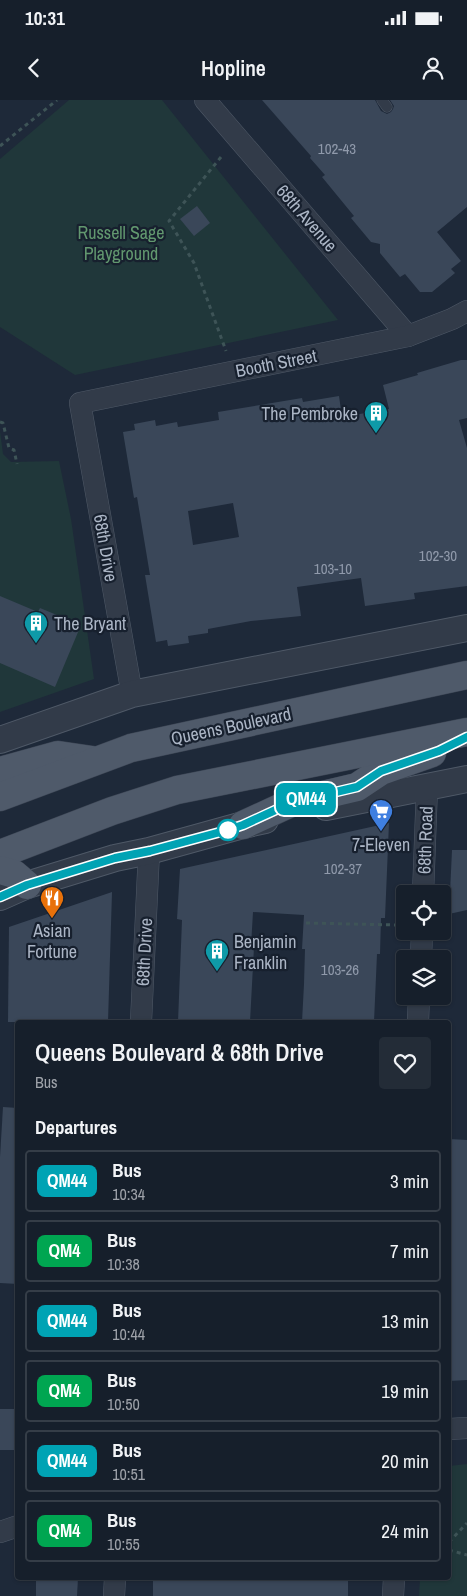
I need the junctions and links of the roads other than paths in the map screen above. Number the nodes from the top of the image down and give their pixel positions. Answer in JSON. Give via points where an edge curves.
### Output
{"nodes":[{"id":1,"x":205,"y":100,"type":"edge"},
{"id":2,"x":467,"y":311,"type":"edge"},
{"id":3,"x":408,"y":336,"type":"junction"},
{"id":4,"x":80,"y":403,"type":"joint"},
{"id":5,"x":467,"y":628,"type":"edge"},
{"id":6,"x":467,"y":675,"type":"edge"},
{"id":7,"x":132,"y":694,"type":"junction"},
{"id":8,"x":467,"y":732,"type":"edge"},
{"id":9,"x":467,"y":737,"type":"edge"},
{"id":10,"x":0,"y":740,"type":"edge"},
{"id":11,"x":96,"y":760,"type":"junction"},
{"id":12,"x":0,"y":772,"type":"edge"},
{"id":13,"x":467,"y":778,"type":"edge"},
{"id":14,"x":427,"y":786,"type":"junction"},
{"id":15,"x":0,"y":797,"type":"edge"},
{"id":16,"x":243,"y":825,"type":"junction"},
{"id":17,"x":150,"y":851,"type":"junction"},
{"id":18,"x":0,"y":854,"type":"edge"},
{"id":19,"x":0,"y":870,"type":"edge"},
{"id":20,"x":27,"y":885,"type":"junction"},
{"id":21,"x":423,"y":885,"type":"edge"},
{"id":22,"x":0,"y":897,"type":"edge"},
{"id":23,"x":419,"y":1005,"type":"edge"},
{"id":24,"x":141,"y":1020,"type":"edge"},
{"id":25,"x":418,"y":1020,"type":"edge"},
{"id":26,"x":467,"y":1428,"type":"edge"},
{"id":27,"x":451,"y":1429,"type":"edge"},
{"id":28,"x":15,"y":1527,"type":"edge"},
{"id":29,"x":0,"y":1532,"type":"edge"},
{"id":30,"x":115,"y":1580,"type":"edge"},
{"id":31,"x":394,"y":1580,"type":"edge"},
{"id":32,"x":114,"y":1596,"type":"edge"},
{"id":33,"x":393,"y":1596,"type":"edge"}],
"edges":[{"from":1,"to":3,"type":"street","name":"68th Avenue"},
{"from":2,"to":3,"type":"street","name":"Booth Street"},
{"from":3,"to":4,"type":"street","name":"Booth Street"},
{"from":4,"to":7,"type":"street","name":"68th Drive"},
{"from":5,"to":7,"type":"street"},
{"from":6,"to":11,"type":"main road","name":"Queens Boulevard","via":[[131,748]]},
{"from":7,"to":10,"type":"street"},
{"from":8,"to":18,"type":"main road","via":[[177,790]]},
{"from":9,"to":16,"type":"main road","via":[[439,751],[381,771],[357,787],[293,802]]},
{"from":11,"to":12,"type":"main road","via":[[58,755]]},
{"from":11,"to":15,"type":"main road","name":"Queens Boulevard"},
{"from":13,"to":14,"type":"street"},
{"from":14,"to":16,"type":"street"},
{"from":14,"to":21,"type":"street","name":"68th Road"},
{"from":16,"to":17,"type":"street"},
{"from":17,"to":20,"type":"street","via":[[115,858]]},
{"from":17,"to":24,"type":"street","name":"68th Drive"},
{"from":19,"to":20,"type":"main road","via":[[14,874]]},
{"from":20,"to":22,"type":"street"},
{"from":23,"to":25,"type":"street"},
{"from":26,"to":27,"type":"street"},
{"from":28,"to":29,"type":"street"},
{"from":30,"to":32,"type":"street"},
{"from":31,"to":33,"type":"street"}]}
